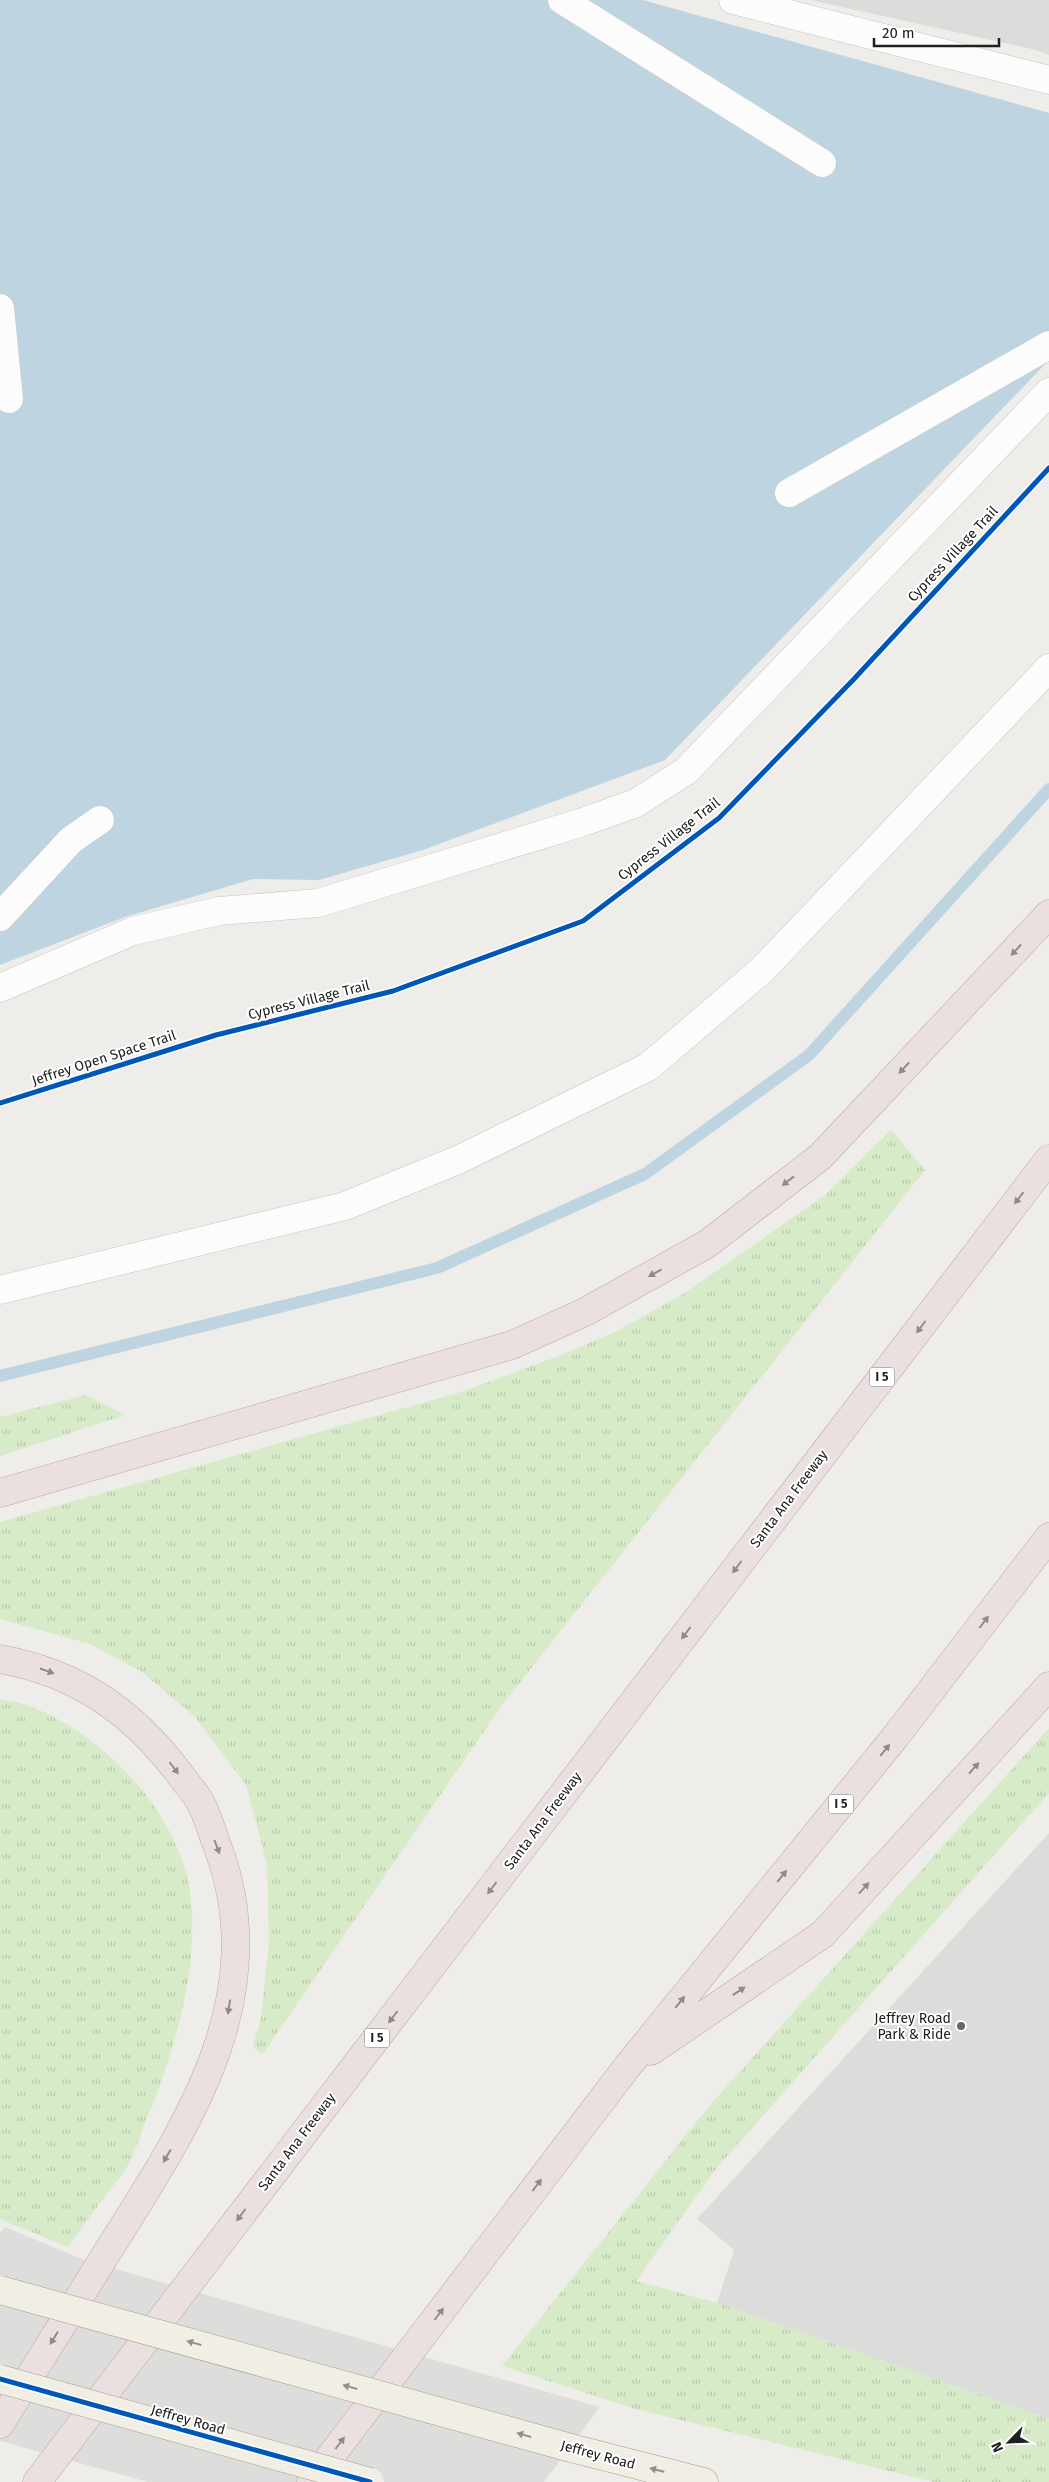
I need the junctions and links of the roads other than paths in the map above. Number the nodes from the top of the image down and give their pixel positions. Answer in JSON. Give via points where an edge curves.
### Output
{"nodes":[{"id":1,"x":562,"y":0,"type":"edge"},
{"id":2,"x":733,"y":0,"type":"edge"},
{"id":3,"x":1049,"y":80,"type":"edge"},
{"id":4,"x":822,"y":163,"type":"dead end"},
{"id":5,"x":0,"y":308,"type":"edge"},
{"id":6,"x":1049,"y":345,"type":"edge"},
{"id":7,"x":1049,"y":392,"type":"edge"},
{"id":8,"x":10,"y":399,"type":"dead end"},
{"id":9,"x":789,"y":493,"type":"dead end"},
{"id":10,"x":1049,"y":668,"type":"edge"},
{"id":11,"x":100,"y":820,"type":"dead end"},
{"id":12,"x":1049,"y":914,"type":"edge"},
{"id":13,"x":0,"y":917,"type":"edge"},
{"id":14,"x":0,"y":988,"type":"edge"},
{"id":15,"x":1049,"y":1160,"type":"edge"},
{"id":16,"x":0,"y":1290,"type":"edge"},
{"id":17,"x":0,"y":1493,"type":"edge"},
{"id":18,"x":1049,"y":1537,"type":"edge"},
{"id":19,"x":0,"y":1659,"type":"edge"},
{"id":20,"x":1049,"y":1686,"type":"edge"},
{"id":21,"x":627,"y":2067,"type":"junction"},
{"id":22,"x":0,"y":2290,"type":"edge"},
{"id":23,"x":0,"y":2379,"type":"edge"},
{"id":24,"x":0,"y":2424,"type":"edge"},
{"id":25,"x":38,"y":2482,"type":"edge"},
{"id":26,"x":311,"y":2482,"type":"edge"},
{"id":27,"x":370,"y":2482,"type":"edge"},
{"id":28,"x":704,"y":2482,"type":"edge"}],
"edges":[{"from":1,"to":4,"type":"lane"},
{"from":2,"to":3,"type":"lane"},
{"from":5,"to":8,"type":"lane"},
{"from":6,"to":9,"type":"lane"},
{"from":7,"to":14,"type":"lane","via":[[686,771],[636,802],[580,823],[318,903],[218,912],[133,931]]},
{"from":10,"to":16,"type":"lane","via":[[762,970],[648,1067],[460,1160],[345,1206]]},
{"from":11,"to":13,"type":"lane","via":[[70,840]]},
{"from":12,"to":17,"type":"highway","one_way":true,"via":[[820,1157],[707,1244],[617,1294],[512,1345]]},
{"from":15,"to":25,"type":"highway","name":"Santa Ana Freeway","number":"I 5","one_way":true},
{"from":21,"to":18,"type":"highway","number":"I 5","one_way":true,"via":[[896,1736]]},
{"from":19,"to":24,"type":"highway","one_way":true,"via":[[53,1672],[129,1717],[157,1745],[200,1801],[226,1871],[236,1926],[227,2020],[169,2154]]},
{"from":21,"to":20,"type":"highway","one_way":true,"via":[[823,1934]]},
{"from":26,"to":21,"type":"highway","number":"I 5","one_way":true},
{"from":28,"to":22,"type":"main road","name":"Jeffrey Road","one_way":true,"bridge":true},
{"from":23,"to":27,"type":"main road","name":"Jeffrey Road","bridge":true}]}
